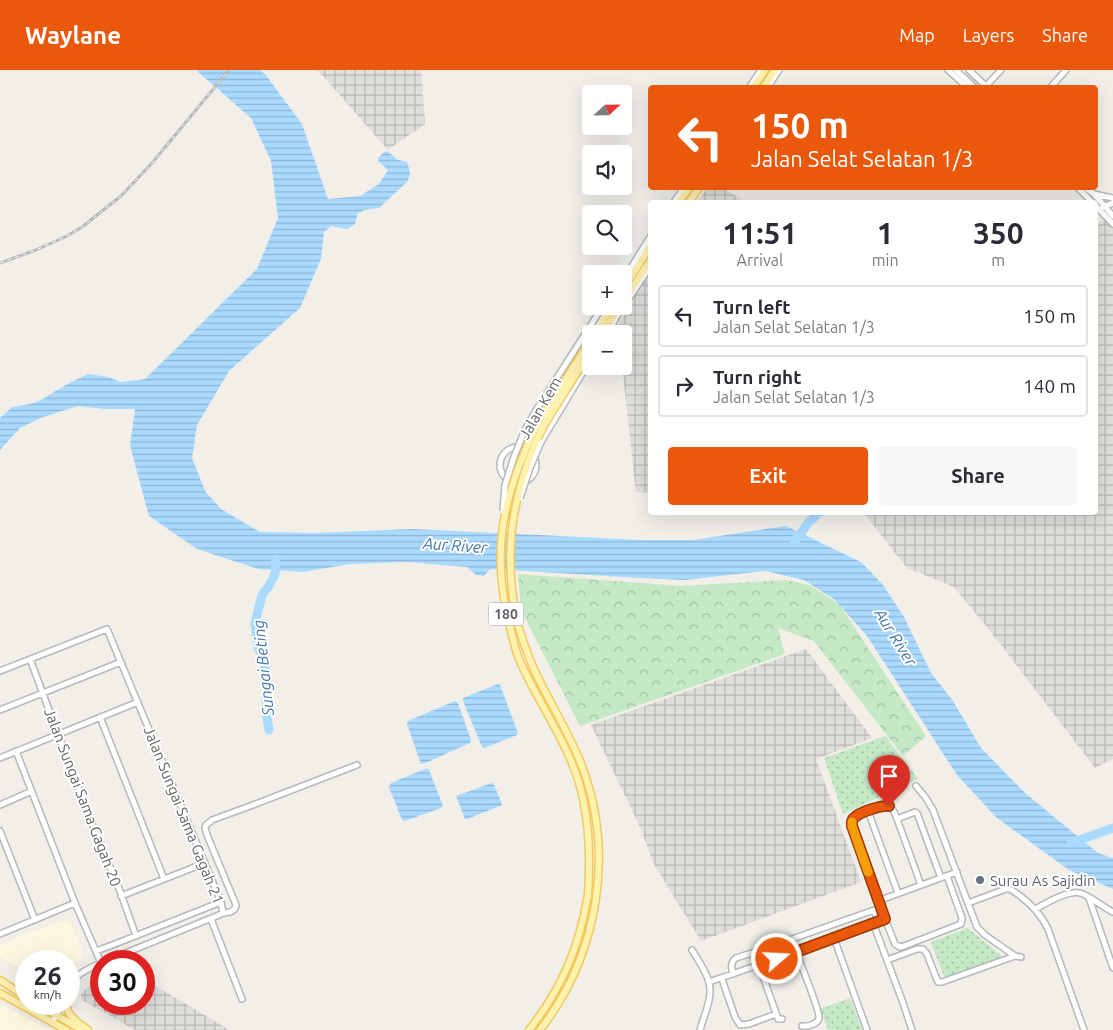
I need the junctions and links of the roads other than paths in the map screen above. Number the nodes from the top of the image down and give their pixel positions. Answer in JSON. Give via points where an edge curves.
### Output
{"nodes":[{"id":1,"x":761,"y":70,"type":"edge"},
{"id":2,"x":765,"y":70,"type":"edge"},
{"id":3,"x":777,"y":70,"type":"edge"},
{"id":4,"x":948,"y":70,"type":"edge"},
{"id":5,"x":956,"y":70,"type":"edge"},
{"id":6,"x":970,"y":70,"type":"edge"},
{"id":7,"x":1001,"y":70,"type":"edge"},
{"id":8,"x":1066,"y":70,"type":"edge"},
{"id":9,"x":751,"y":85,"type":"edge"},
{"id":10,"x":755,"y":85,"type":"edge"},
{"id":11,"x":767,"y":85,"type":"edge"},
{"id":12,"x":965,"y":85,"type":"edge"},
{"id":13,"x":972,"y":85,"type":"edge"},
{"id":14,"x":985,"y":85,"type":"edge"},
{"id":15,"x":989,"y":85,"type":"edge"},
{"id":16,"x":1053,"y":85,"type":"edge"},
{"id":17,"x":1080,"y":190,"type":"edge"},
{"id":18,"x":1089,"y":190,"type":"edge"},
{"id":19,"x":1094,"y":194,"type":"junction"},
{"id":20,"x":1113,"y":198,"type":"edge"},
{"id":21,"x":1090,"y":200,"type":"edge"},
{"id":22,"x":1113,"y":203,"type":"edge"},
{"id":23,"x":1104,"y":206,"type":"junction"},
{"id":24,"x":1098,"y":207,"type":"edge"},
{"id":25,"x":1098,"y":208,"type":"edge"},
{"id":26,"x":1112,"y":214,"type":"edge"},
{"id":27,"x":1104,"y":216,"type":"junction"},
{"id":28,"x":1113,"y":224,"type":"edge"},
{"id":29,"x":648,"y":240,"type":"edge"},
{"id":30,"x":648,"y":250,"type":"edge"},
{"id":31,"x":648,"y":264,"type":"edge"},
{"id":32,"x":632,"y":265,"type":"edge"},
{"id":33,"x":648,"y":270,"type":"edge"},
{"id":34,"x":632,"y":275,"type":"edge"},
{"id":35,"x":632,"y":288,"type":"edge"},
{"id":36,"x":597,"y":315,"type":"edge"},
{"id":37,"x":602,"y":315,"type":"edge"},
{"id":38,"x":610,"y":325,"type":"edge"},
{"id":39,"x":582,"y":353,"type":"edge"},
{"id":40,"x":582,"y":365,"type":"edge"},
{"id":41,"x":582,"y":369,"type":"edge"},
{"id":42,"x":582,"y":374,"type":"edge"},
{"id":43,"x":522,"y":448,"type":"junction"},
{"id":44,"x":532,"y":454,"type":"junction"},
{"id":45,"x":503,"y":519,"type":"junction"},
{"id":46,"x":512,"y":523,"type":"junction"},
{"id":47,"x":30,"y":659,"type":"junction"},
{"id":48,"x":121,"y":662,"type":"junction"},
{"id":49,"x":0,"y":671,"type":"edge"},
{"id":50,"x":43,"y":693,"type":"junction"},
{"id":51,"x":138,"y":702,"type":"junction"},
{"id":52,"x":0,"y":710,"type":"edge"},
{"id":53,"x":100,"y":717,"type":"junction"},
{"id":54,"x":58,"y":733,"type":"junction"},
{"id":55,"x":16,"y":751,"type":"junction"},
{"id":56,"x":0,"y":758,"type":"edge"},
{"id":57,"x":357,"y":764,"type":"dead end"},
{"id":58,"x":916,"y":786,"type":"dead end"},
{"id":59,"x":32,"y":792,"type":"junction"},
{"id":60,"x":0,"y":805,"type":"edge"},
{"id":61,"x":868,"y":810,"type":"junction"},
{"id":62,"x":897,"y":818,"type":"junction"},
{"id":63,"x":0,"y":831,"type":"edge"},
{"id":64,"x":7,"y":849,"type":"junction"},
{"id":65,"x":0,"y":852,"type":"edge"},
{"id":66,"x":205,"y":863,"type":"junction"},
{"id":67,"x":957,"y":872,"type":"junction"},
{"id":68,"x":944,"y":877,"type":"junction"},
{"id":69,"x":164,"y":879,"type":"junction"},
{"id":70,"x":921,"y":885,"type":"junction"},
{"id":71,"x":898,"y":893,"type":"junction"},
{"id":72,"x":121,"y":896,"type":"junction"},
{"id":73,"x":1089,"y":898,"type":"junction"},
{"id":74,"x":221,"y":902,"type":"junction"},
{"id":75,"x":878,"y":902,"type":"junction"},
{"id":76,"x":968,"y":902,"type":"junction"},
{"id":77,"x":75,"y":903,"type":"junction"},
{"id":78,"x":1035,"y":909,"type":"junction"},
{"id":79,"x":1113,"y":912,"type":"edge"},
{"id":80,"x":223,"y":913,"type":"junction"},
{"id":81,"x":211,"y":919,"type":"junction"},
{"id":82,"x":885,"y":919,"type":"junction"},
{"id":83,"x":34,"y":920,"type":"junction"},
{"id":84,"x":875,"y":922,"type":"junction"},
{"id":85,"x":0,"y":934,"type":"edge"},
{"id":86,"x":136,"y":936,"type":"junction"},
{"id":87,"x":834,"y":938,"type":"junction"},
{"id":88,"x":96,"y":950,"type":"edge"},
{"id":89,"x":99,"y":950,"type":"edge"},
{"id":90,"x":134,"y":950,"type":"edge"},
{"id":91,"x":692,"y":950,"type":"dead end"},
{"id":92,"x":796,"y":952,"type":"junction"},
{"id":93,"x":1014,"y":956,"type":"junction"},
{"id":94,"x":1021,"y":957,"type":"dead end"},
{"id":95,"x":887,"y":960,"type":"junction"},
{"id":96,"x":759,"y":965,"type":"junction"},
{"id":97,"x":1113,"y":968,"type":"edge"},
{"id":98,"x":733,"y":974,"type":"junction"},
{"id":99,"x":722,"y":978,"type":"junction"},
{"id":100,"x":0,"y":980,"type":"edge"},
{"id":101,"x":709,"y":982,"type":"junction"},
{"id":102,"x":15,"y":990,"type":"edge"},
{"id":103,"x":0,"y":992,"type":"edge"},
{"id":104,"x":242,"y":998,"type":"dead end"},
{"id":105,"x":776,"y":1014,"type":"junction"},
{"id":106,"x":70,"y":1015,"type":"edge"},
{"id":107,"x":57,"y":1016,"type":"joint"},
{"id":108,"x":782,"y":1020,"type":"dead end"},
{"id":109,"x":52,"y":1023,"type":"junction"},
{"id":110,"x":802,"y":1026,"type":"dead end"},
{"id":111,"x":702,"y":1029,"type":"edge"},
{"id":112,"x":66,"y":1030,"type":"edge"},
{"id":113,"x":82,"y":1030,"type":"edge"},
{"id":114,"x":88,"y":1030,"type":"edge"},
{"id":115,"x":529,"y":1030,"type":"edge"},
{"id":116,"x":540,"y":1030,"type":"edge"},
{"id":117,"x":867,"y":1030,"type":"edge"},
{"id":118,"x":912,"y":1030,"type":"edge"},
{"id":119,"x":1084,"y":1030,"type":"edge"}],
"edges":[{"from":1,"to":9,"type":"street"},
{"from":2,"to":10,"type":"main road"},
{"from":3,"to":11,"type":"main road"},
{"from":4,"to":12,"type":"street"},
{"from":5,"to":13,"type":"street"},
{"from":6,"to":14,"type":"street"},
{"from":7,"to":15,"type":"street"},
{"from":8,"to":16,"type":"street"},
{"from":17,"to":21,"type":"street"},
{"from":18,"to":19,"type":"street"},
{"from":19,"to":20,"type":"street"},
{"from":19,"to":23,"type":"street"},
{"from":22,"to":23,"type":"street"},
{"from":23,"to":24,"type":"street"},
{"from":23,"to":26,"type":"street"},
{"from":25,"to":27,"type":"street"},
{"from":26,"to":27,"type":"street"},
{"from":27,"to":28,"type":"street"},
{"from":29,"to":32,"type":"street"},
{"from":30,"to":34,"type":"main road"},
{"from":31,"to":35,"type":"main road"},
{"from":33,"to":38,"type":"street"},
{"from":36,"to":45,"type":"street","name":"Jalan Kem","bridge":true,"via":[[524,432],[505,485]]},
{"from":37,"to":43,"type":"street","name":"Jalan Kem","via":[[534,423]]},
{"from":39,"to":45,"type":"main road","number":"180","bridge":true,"via":[[535,429]]},
{"from":40,"to":46,"type":"main road","number":"180","bridge":true,"via":[[536,441],[518,491]]},
{"from":41,"to":44,"type":"street","name":"Jalan Kem"},
{"from":42,"to":46,"type":"street","name":"Jalan Kem","bridge":true,"via":[[541,442]]},
{"from":43,"to":44,"type":"street"},
{"from":43,"to":44,"type":"street","via":[[510,448],[502,455],[500,470],[511,483],[523,483],[532,476],[536,465]]},
{"from":45,"to":115,"type":"main road","number":"180","bridge":true,"via":[[500,557],[504,607],[522,668],[575,771],[588,828],[590,859],[588,896],[578,939],[564,976]]},
{"from":46,"to":116,"type":"main road","number":"180","bridge":true,"via":[[511,582],[517,622],[534,669],[585,774],[596,823],[599,858],[594,917],[589,934],[577,968]]},
{"from":47,"to":48,"type":"street","name":"Jalan Sungai Sama Gagah 21","via":[[107,629]]},
{"from":47,"to":49,"type":"street"},
{"from":47,"to":50,"type":"street","name":"Jalan Sungai Sama Gagah 20"},
{"from":48,"to":50,"type":"street"},
{"from":48,"to":51,"type":"street","name":"Jalan Sungai Sama Gagah 21"},
{"from":50,"to":52,"type":"street"},
{"from":50,"to":54,"type":"street","name":"Jalan Sungai Sama Gagah 20"},
{"from":51,"to":53,"type":"street"},
{"from":51,"to":66,"type":"street","name":"Jalan Sungai Sama Gagah 21"},
{"from":53,"to":54,"type":"street"},
{"from":53,"to":69,"type":"street"},
{"from":54,"to":55,"type":"street"},
{"from":54,"to":72,"type":"street","name":"Jalan Sungai Sama Gagah 20"},
{"from":55,"to":56,"type":"street"},
{"from":55,"to":59,"type":"street"},
{"from":57,"to":80,"type":"street","via":[[206,824],[207,835],[236,905],[232,911]]},
{"from":58,"to":67,"type":"street","via":[[932,810]]},
{"from":59,"to":60,"type":"street"},
{"from":59,"to":77,"type":"street"},
{"from":61,"to":62,"type":"street","via":[[886,805],[892,808]]},
{"from":61,"to":71,"type":"street"},
{"from":61,"to":75,"type":"street","via":[[854,818],[852,826]]},
{"from":62,"to":68,"type":"street","via":[[917,812]]},
{"from":62,"to":70,"type":"street"},
{"from":63,"to":64,"type":"street"},
{"from":64,"to":65,"type":"street"},
{"from":64,"to":83,"type":"street"},
{"from":66,"to":69,"type":"street"},
{"from":66,"to":74,"type":"street","name":"Jalan Sungai Sama Gagah 21"},
{"from":67,"to":68,"type":"street"},
{"from":67,"to":76,"type":"street"},
{"from":68,"to":70,"type":"street"},
{"from":68,"to":82,"type":"street","via":[[962,918],[961,924],[900,947],[895,944]]},
{"from":69,"to":72,"type":"street"},
{"from":70,"to":71,"type":"street"},
{"from":71,"to":75,"type":"street"},
{"from":72,"to":86,"type":"street","name":"Jalan Sungai Sama Gagah 20"},
{"from":73,"to":78,"type":"street","via":[[1074,892]]},
{"from":73,"to":79,"type":"street"},
{"from":73,"to":97,"type":"street"},
{"from":74,"to":80,"type":"street","name":"Jalan Sungai Sama Gagah 21"},
{"from":74,"to":86,"type":"street"},
{"from":75,"to":82,"type":"street"},
{"from":76,"to":78,"type":"street","via":[[1010,889]]},
{"from":76,"to":93,"type":"street","via":[[981,932]]},
{"from":77,"to":83,"type":"street"},
{"from":77,"to":88,"type":"street"},
{"from":78,"to":119,"type":"street","via":[[1048,929]]},
{"from":80,"to":81,"type":"street","name":"Jalan Sungai Sama Gagah 21"},
{"from":81,"to":90,"type":"street","name":"Jalan Sungai Sama Gagah 21"},
{"from":81,"to":104,"type":"street"},
{"from":82,"to":84,"type":"street"},
{"from":83,"to":85,"type":"street"},
{"from":84,"to":87,"type":"street"},
{"from":84,"to":95,"type":"street"},
{"from":84,"to":98,"type":"street","via":[[874,910],[736,958],[731,966]]},
{"from":86,"to":89,"type":"street"},
{"from":87,"to":92,"type":"street"},
{"from":87,"to":117,"type":"street"},
{"from":91,"to":101,"type":"street"},
{"from":92,"to":96,"type":"street"},
{"from":92,"to":110,"type":"street","via":[[819,1018],[808,1027]]},
{"from":93,"to":94,"type":"street"},
{"from":93,"to":95,"type":"street","via":[[940,982],[923,949]]},
{"from":95,"to":118,"type":"street"},
{"from":96,"to":98,"type":"street"},
{"from":96,"to":105,"type":"street"},
{"from":98,"to":99,"type":"street"},
{"from":99,"to":101,"type":"street"},
{"from":99,"to":105,"type":"street","via":[[740,1025]]},
{"from":100,"to":102,"type":"main road"},
{"from":101,"to":111,"type":"street","via":[[709,1000]]},
{"from":103,"to":109,"type":"main road"},
{"from":105,"to":108,"type":"street"},
{"from":106,"to":114,"type":"main road"},
{"from":107,"to":109,"type":"street"},
{"from":107,"to":113,"type":"main road"},
{"from":109,"to":112,"type":"main road"}]}
